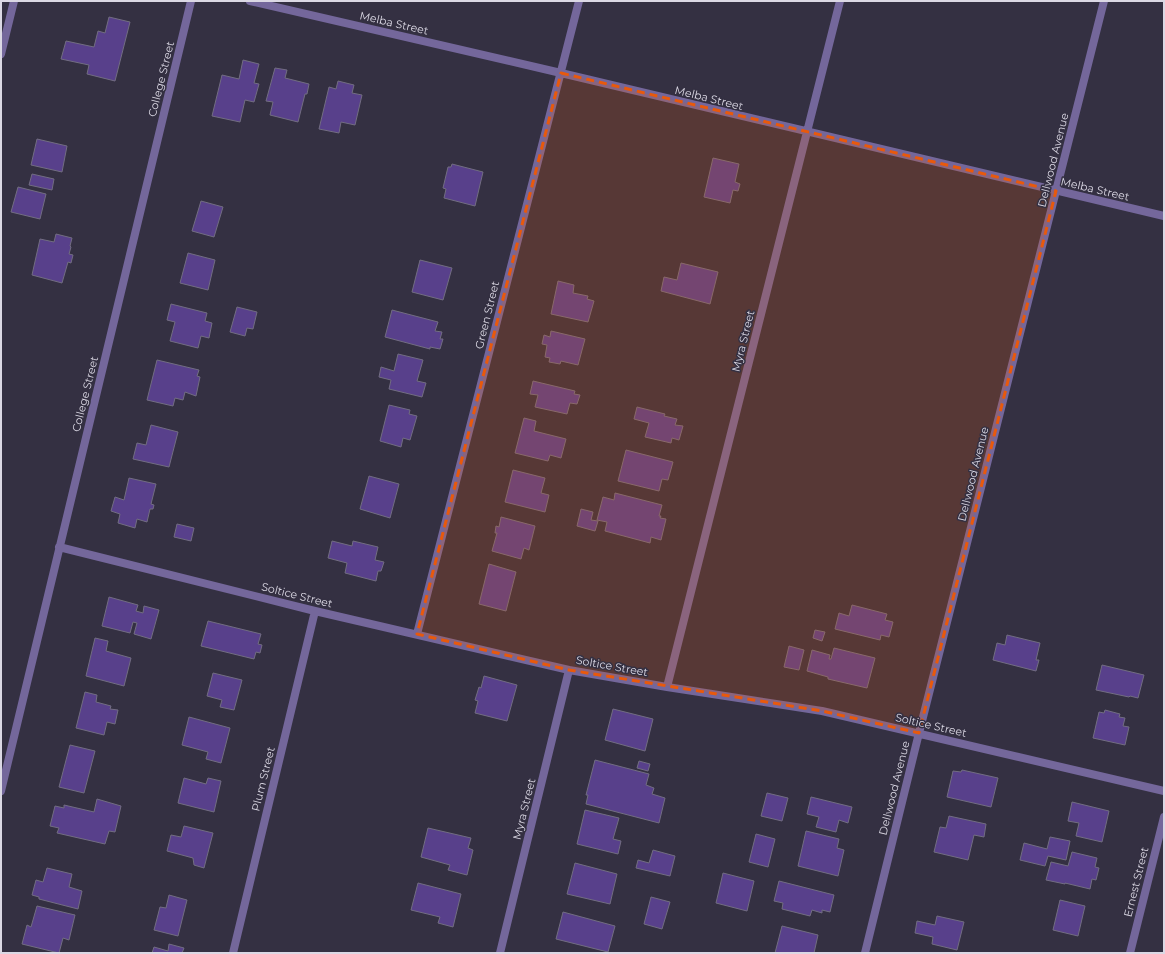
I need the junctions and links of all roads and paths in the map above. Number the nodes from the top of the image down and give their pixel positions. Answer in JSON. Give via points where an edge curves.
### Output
{"nodes":[{"id":1,"x":14,"y":1,"type":"edge"},
{"id":2,"x":191,"y":1,"type":"edge"},
{"id":3,"x":250,"y":1,"type":"edge"},
{"id":4,"x":579,"y":1,"type":"edge"},
{"id":5,"x":840,"y":1,"type":"edge"},
{"id":6,"x":1104,"y":1,"type":"edge"},
{"id":7,"x":1,"y":54,"type":"edge"},
{"id":8,"x":561,"y":73,"type":"junction"},
{"id":9,"x":806,"y":132,"type":"junction"},
{"id":10,"x":1056,"y":191,"type":"junction"},
{"id":11,"x":1164,"y":216,"type":"edge"},
{"id":12,"x":59,"y":547,"type":"junction"},
{"id":13,"x":315,"y":611,"type":"junction"},
{"id":14,"x":417,"y":634,"type":"junction"},
{"id":15,"x":569,"y":670,"type":"junction"},
{"id":16,"x":667,"y":687,"type":"junction"},
{"id":17,"x":919,"y":733,"type":"junction"},
{"id":18,"x":1,"y":791,"type":"edge"},
{"id":19,"x":1164,"y":791,"type":"edge"},
{"id":20,"x":1164,"y":817,"type":"edge"},
{"id":21,"x":233,"y":953,"type":"edge"},
{"id":22,"x":500,"y":953,"type":"edge"},
{"id":23,"x":865,"y":953,"type":"edge"},
{"id":24,"x":1130,"y":953,"type":"edge"}],
"edges":[{"from":1,"to":7,"type":"street"},
{"from":2,"to":12,"type":"street","name":"College Street"},
{"from":3,"to":8,"type":"street","name":"Melba Street"},
{"from":4,"to":8,"type":"street","name":"Green Street"},
{"from":5,"to":9,"type":"street","name":"Myra Street"},
{"from":6,"to":10,"type":"street","name":"Dellwood Avenue"},
{"from":8,"to":9,"type":"street","name":"Melba Street"},
{"from":8,"to":14,"type":"street","name":"Green Street"},
{"from":9,"to":10,"type":"street","name":"Melba Street"},
{"from":9,"to":16,"type":"street","name":"Myra Street"},
{"from":10,"to":11,"type":"street","name":"Melba Street"},
{"from":10,"to":17,"type":"street","name":"Dellwood Avenue"},
{"from":12,"to":13,"type":"street","name":"Soltice Street"},
{"from":12,"to":18,"type":"street","name":"College Street"},
{"from":13,"to":14,"type":"street","name":"Soltice Street"},
{"from":13,"to":21,"type":"street","name":"Plum Street"},
{"from":14,"to":15,"type":"street","name":"Soltice Street"},
{"from":15,"to":16,"type":"street","name":"Soltice Street"},
{"from":15,"to":22,"type":"street","name":"Myra Street"},
{"from":16,"to":17,"type":"street","name":"Soltice Street","via":[[822,712]]},
{"from":17,"to":19,"type":"street","name":"Soltice Street"},
{"from":17,"to":23,"type":"street","name":"Dellwood Avenue"},
{"from":20,"to":24,"type":"street","name":"Ernest Street"}]}
